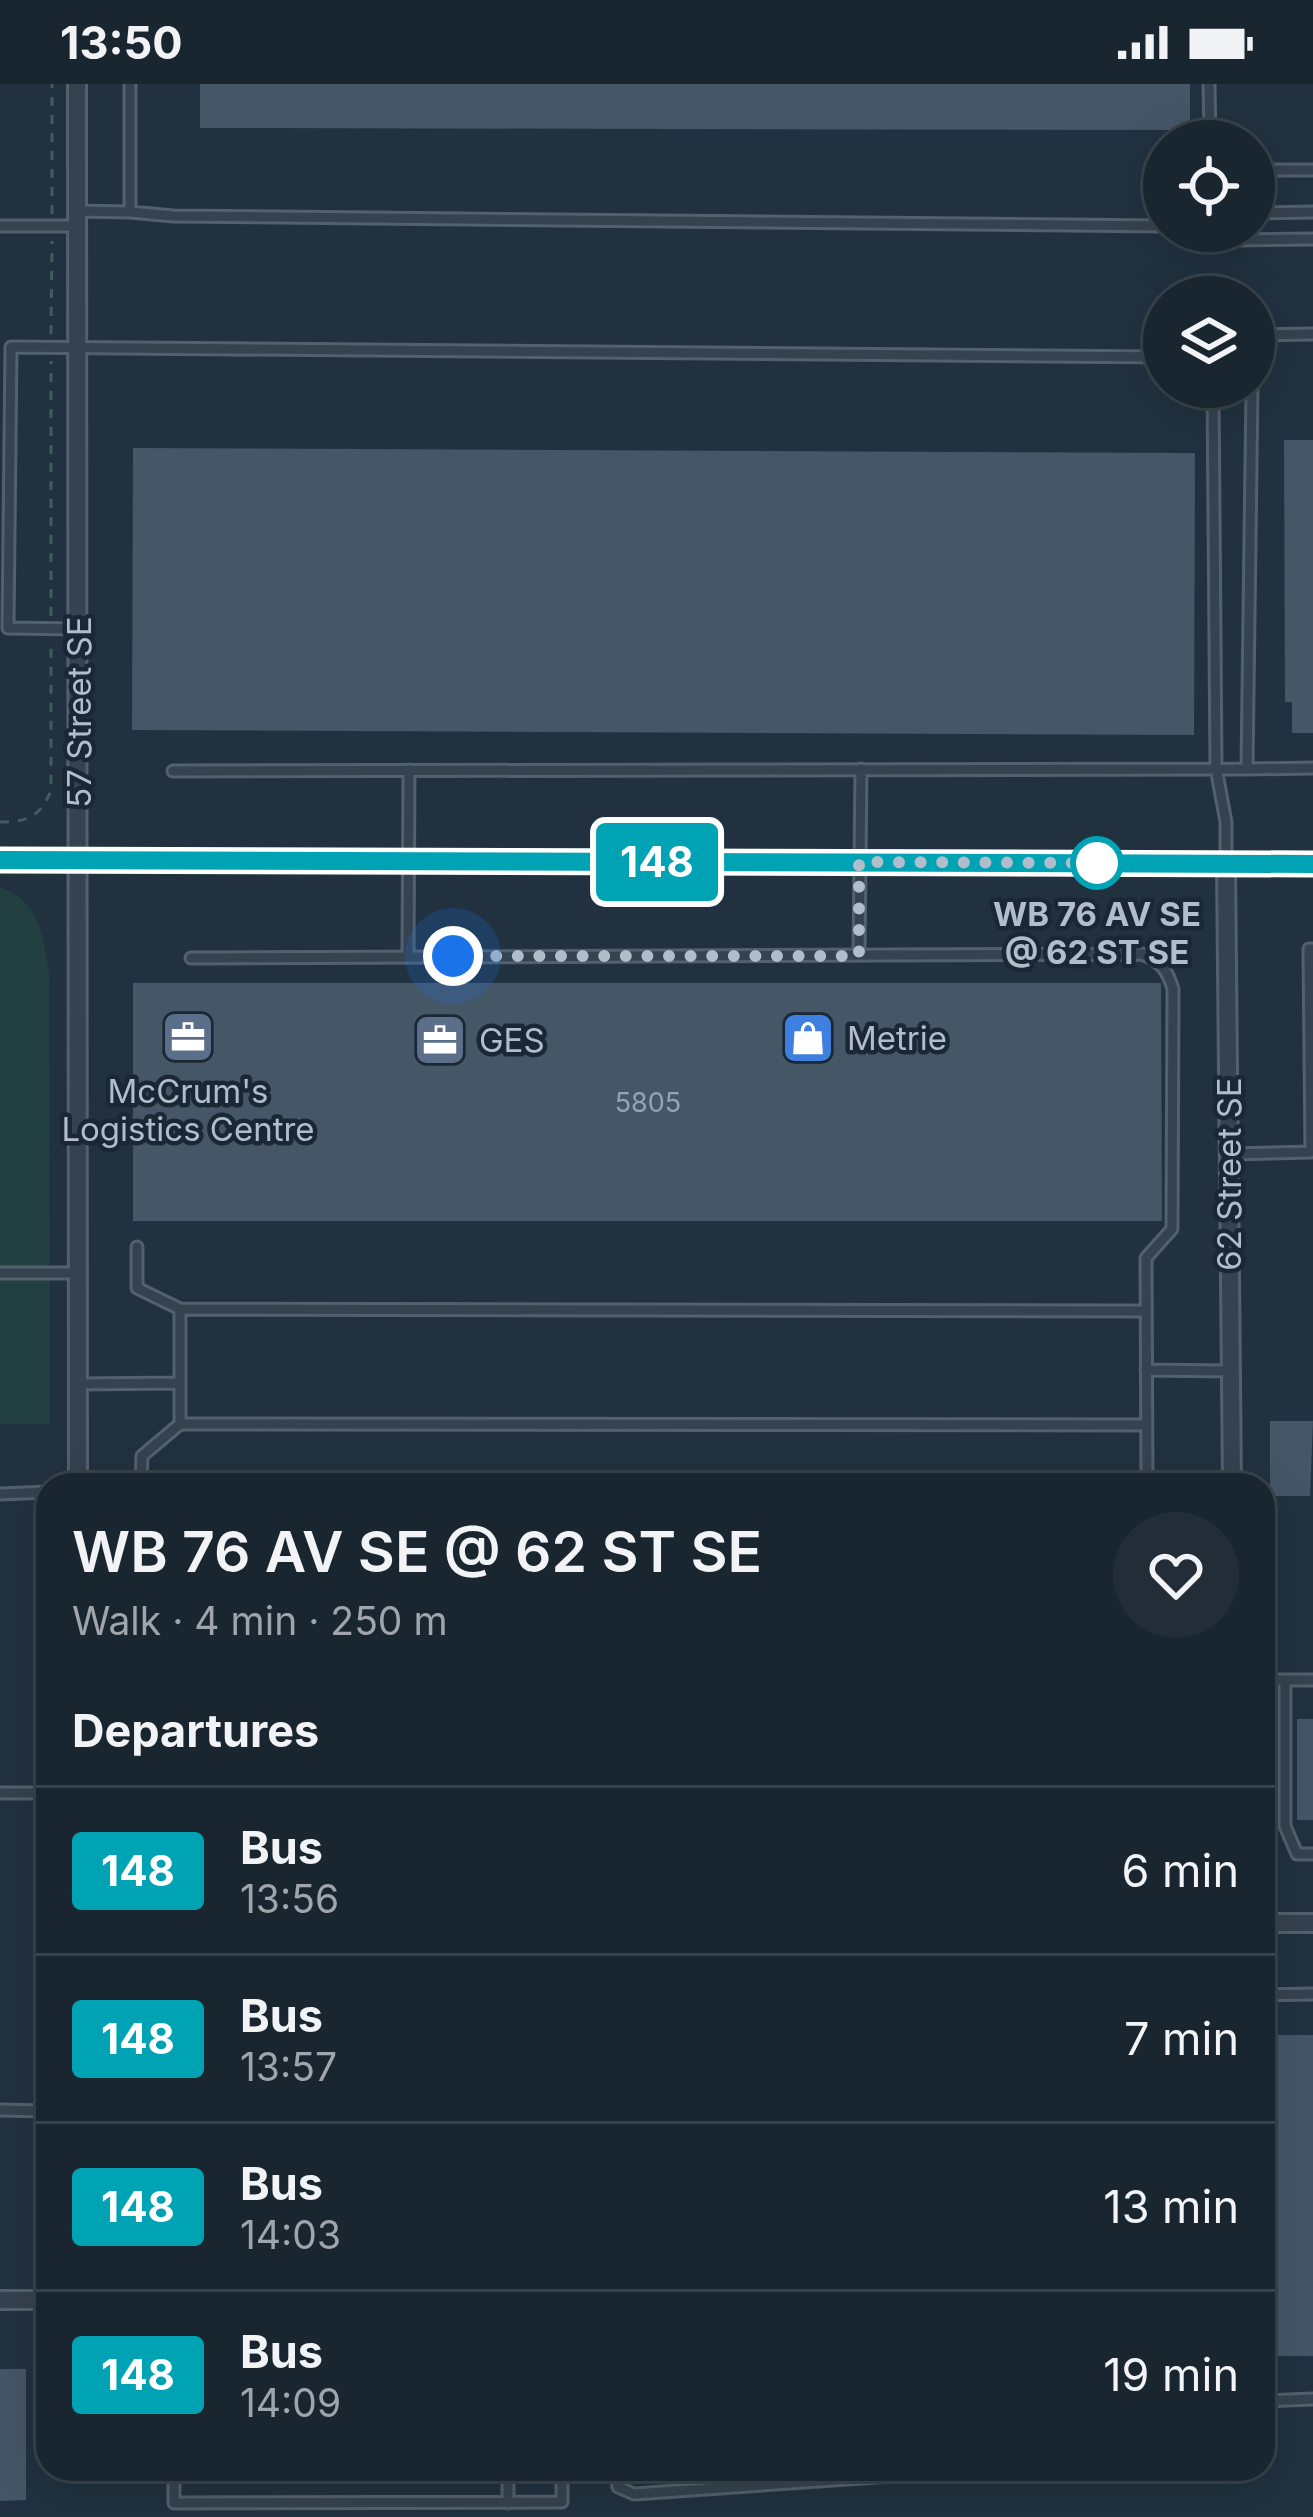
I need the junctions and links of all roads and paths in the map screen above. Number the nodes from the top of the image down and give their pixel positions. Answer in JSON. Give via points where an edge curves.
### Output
{"nodes":[{"id":1,"x":52,"y":84,"type":"edge"},
{"id":2,"x":77,"y":84,"type":"edge"},
{"id":3,"x":130,"y":84,"type":"edge"},
{"id":4,"x":1209,"y":84,"type":"edge"},
{"id":5,"x":1210,"y":120,"type":"edge"},
{"id":6,"x":1275,"y":170,"type":"edge"},
{"id":7,"x":1313,"y":170,"type":"edge"},
{"id":8,"x":130,"y":212,"type":"junction"},
{"id":9,"x":1313,"y":212,"type":"edge"},
{"id":10,"x":1275,"y":213,"type":"edge"},
{"id":11,"x":77,"y":219,"type":"junction"},
{"id":12,"x":0,"y":226,"type":"edge"},
{"id":13,"x":52,"y":226,"type":"junction"},
{"id":14,"x":1143,"y":226,"type":"edge"},
{"id":15,"x":1275,"y":239,"type":"edge"},
{"id":16,"x":1313,"y":239,"type":"edge"},
{"id":17,"x":1313,"y":334,"type":"edge"},
{"id":18,"x":1275,"y":335,"type":"edge"},
{"id":19,"x":6,"y":346,"type":"edge"},
{"id":20,"x":51,"y":348,"type":"junction"},
{"id":21,"x":78,"y":348,"type":"junction"},
{"id":22,"x":1143,"y":357,"type":"edge"},
{"id":23,"x":1213,"y":408,"type":"edge"},
{"id":24,"x":1252,"y":408,"type":"edge"},
{"id":25,"x":4,"y":628,"type":"edge"},
{"id":26,"x":51,"y":629,"type":"junction"},
{"id":27,"x":79,"y":629,"type":"junction"},
{"id":28,"x":1216,"y":768,"type":"junction"},
{"id":29,"x":1313,"y":768,"type":"edge"},
{"id":30,"x":861,"y":769,"type":"junction"},
{"id":31,"x":1247,"y":769,"type":"junction"},
{"id":32,"x":409,"y":770,"type":"junction"},
{"id":33,"x":173,"y":771,"type":"dead end"},
{"id":34,"x":0,"y":821,"type":"edge"},
{"id":35,"x":0,"y":860,"type":"edge"},
{"id":36,"x":80,"y":860,"type":"junction"},
{"id":37,"x":408,"y":861,"type":"junction"},
{"id":38,"x":859,"y":862,"type":"junction"},
{"id":39,"x":1226,"y":864,"type":"junction"},
{"id":40,"x":1313,"y":864,"type":"edge"},
{"id":41,"x":1313,"y":949,"type":"edge"},
{"id":42,"x":859,"y":956,"type":"junction"},
{"id":43,"x":408,"y":957,"type":"junction"},
{"id":44,"x":190,"y":958,"type":"dead end"},
{"id":45,"x":1312,"y":1152,"type":"edge"},
{"id":46,"x":1229,"y":1154,"type":"junction"},
{"id":47,"x":137,"y":1247,"type":"dead end"},
{"id":48,"x":0,"y":1273,"type":"edge"},
{"id":49,"x":78,"y":1273,"type":"junction"},
{"id":50,"x":180,"y":1309,"type":"junction"},
{"id":51,"x":1147,"y":1311,"type":"junction"},
{"id":52,"x":1146,"y":1370,"type":"junction"},
{"id":53,"x":1231,"y":1371,"type":"junction"},
{"id":54,"x":180,"y":1383,"type":"junction"},
{"id":55,"x":78,"y":1384,"type":"junction"},
{"id":56,"x":180,"y":1424,"type":"junction"},
{"id":57,"x":1146,"y":1425,"type":"junction"},
{"id":58,"x":78,"y":1473,"type":"edge"},
{"id":59,"x":141,"y":1473,"type":"edge"},
{"id":60,"x":1147,"y":1473,"type":"edge"},
{"id":61,"x":1232,"y":1473,"type":"edge"},
{"id":62,"x":36,"y":1492,"type":"edge"},
{"id":63,"x":0,"y":1494,"type":"edge"},
{"id":64,"x":1275,"y":1680,"type":"edge"},
{"id":65,"x":1285,"y":1680,"type":"junction"},
{"id":66,"x":1313,"y":1680,"type":"edge"},
{"id":67,"x":36,"y":1792,"type":"edge"},
{"id":68,"x":0,"y":1793,"type":"edge"},
{"id":69,"x":1313,"y":1854,"type":"edge"},
{"id":70,"x":1275,"y":1923,"type":"edge"},
{"id":71,"x":1313,"y":1923,"type":"edge"},
{"id":72,"x":1313,"y":1994,"type":"edge"},
{"id":73,"x":1275,"y":1995,"type":"edge"},
{"id":74,"x":0,"y":2110,"type":"edge"},
{"id":75,"x":36,"y":2110,"type":"edge"},
{"id":76,"x":0,"y":2300,"type":"edge"},
{"id":77,"x":36,"y":2300,"type":"edge"},
{"id":78,"x":1313,"y":2399,"type":"edge"},
{"id":79,"x":1275,"y":2401,"type":"edge"},
{"id":80,"x":174,"y":2481,"type":"edge"},
{"id":81,"x":508,"y":2481,"type":"edge"},
{"id":82,"x":562,"y":2481,"type":"edge"},
{"id":83,"x":616,"y":2481,"type":"edge"},
{"id":84,"x":820,"y":2481,"type":"edge"},
{"id":85,"x":508,"y":2503,"type":"junction"}],
"edges":[{"from":1,"to":13,"type":"path"},
{"from":2,"to":11,"type":"street","name":"57 Street SE"},
{"from":3,"to":8,"type":"lane"},
{"from":4,"to":5,"type":"lane"},
{"from":6,"to":7,"type":"lane"},
{"from":8,"to":11,"type":"lane"},
{"from":8,"to":14,"type":"lane"},
{"from":9,"to":10,"type":"lane"},
{"from":11,"to":13,"type":"lane"},
{"from":11,"to":21,"type":"street","name":"57 Street SE"},
{"from":12,"to":13,"type":"lane"},
{"from":13,"to":20,"type":"path"},
{"from":15,"to":16,"type":"lane"},
{"from":17,"to":18,"type":"lane"},
{"from":19,"to":20,"type":"lane"},
{"from":19,"to":25,"type":"lane"},
{"from":20,"to":21,"type":"lane"},
{"from":20,"to":26,"type":"path"},
{"from":21,"to":22,"type":"lane"},
{"from":21,"to":27,"type":"street","name":"57 Street SE"},
{"from":23,"to":28,"type":"lane"},
{"from":24,"to":31,"type":"lane"},
{"from":25,"to":26,"type":"lane"},
{"from":26,"to":27,"type":"lane"},
{"from":26,"to":34,"type":"path","via":[[51,790],[26,821]]},
{"from":27,"to":36,"type":"street","name":"57 Street SE"},
{"from":28,"to":30,"type":"lane"},
{"from":28,"to":31,"type":"lane"},
{"from":28,"to":39,"type":"lane"},
{"from":29,"to":31,"type":"lane"},
{"from":30,"to":32,"type":"lane"},
{"from":30,"to":38,"type":"lane"},
{"from":32,"to":33,"type":"lane"},
{"from":32,"to":37,"type":"lane"},
{"from":35,"to":36,"type":"street"},
{"from":36,"to":37,"type":"street"},
{"from":36,"to":49,"type":"street","name":"57 Street SE"},
{"from":37,"to":38,"type":"street"},
{"from":37,"to":43,"type":"lane"},
{"from":38,"to":39,"type":"street"},
{"from":38,"to":42,"type":"lane"},
{"from":39,"to":40,"type":"street"},
{"from":39,"to":46,"type":"street","name":"62 Street SE"},
{"from":41,"to":45,"type":"lane"},
{"from":42,"to":43,"type":"lane"},
{"from":42,"to":51,"type":"lane","via":[[1142,954],[1167,970],[1172,1228],[1146,1258]]},
{"from":43,"to":44,"type":"lane"},
{"from":45,"to":46,"type":"lane"},
{"from":46,"to":53,"type":"street","name":"62 Street SE"},
{"from":47,"to":50,"type":"lane","via":[[137,1288]]},
{"from":48,"to":49,"type":"lane"},
{"from":49,"to":55,"type":"street","name":"57 Street SE"},
{"from":50,"to":51,"type":"lane"},
{"from":50,"to":54,"type":"lane"},
{"from":51,"to":52,"type":"lane"},
{"from":52,"to":53,"type":"lane"},
{"from":52,"to":57,"type":"lane"},
{"from":53,"to":61,"type":"street","name":"62 Street SE"},
{"from":54,"to":55,"type":"lane"},
{"from":54,"to":56,"type":"lane"},
{"from":55,"to":58,"type":"street","name":"57 Street SE"},
{"from":56,"to":57,"type":"lane"},
{"from":56,"to":59,"type":"lane","via":[[142,1456]]},
{"from":57,"to":60,"type":"lane"},
{"from":62,"to":63,"type":"lane"},
{"from":64,"to":65,"type":"lane"},
{"from":65,"to":66,"type":"lane"},
{"from":65,"to":69,"type":"lane","via":[[1285,1826],[1297,1854]]},
{"from":67,"to":68,"type":"lane"},
{"from":70,"to":71,"type":"street"},
{"from":72,"to":73,"type":"lane"},
{"from":74,"to":75,"type":"lane"},
{"from":76,"to":77,"type":"street"},
{"from":78,"to":79,"type":"lane"},
{"from":80,"to":85,"type":"lane","via":[[174,2503]]},
{"from":81,"to":85,"type":"lane"},
{"from":82,"to":85,"type":"lane","via":[[562,2502]]},
{"from":83,"to":84,"type":"lane","via":[[634,2494]]}]}
